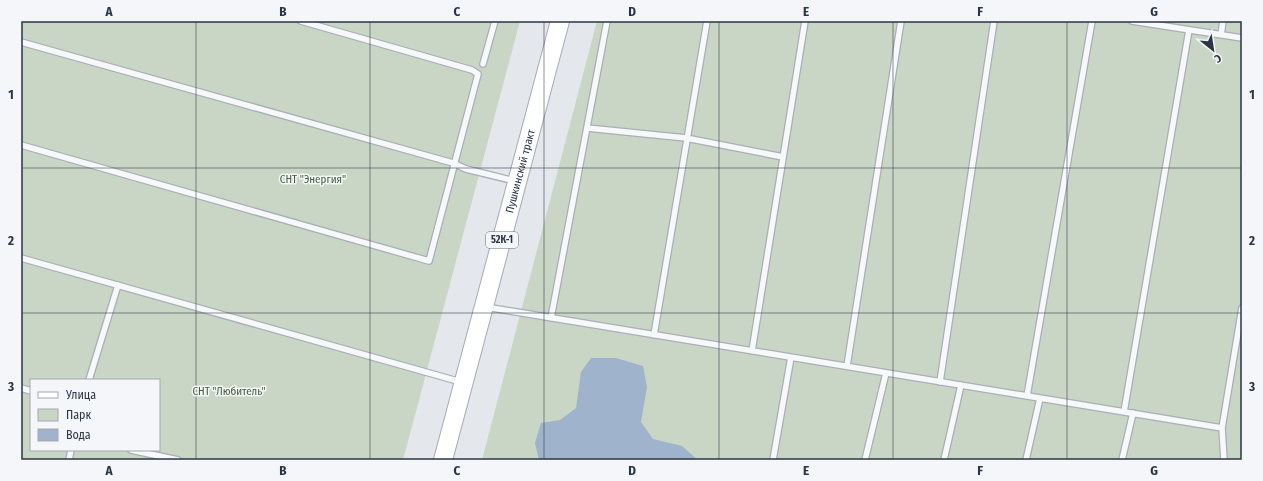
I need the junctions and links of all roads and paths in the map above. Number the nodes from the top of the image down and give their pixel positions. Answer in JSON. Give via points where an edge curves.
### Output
{"nodes":[{"id":1,"x":301,"y":21,"type":"edge"},
{"id":2,"x":495,"y":21,"type":"edge"},
{"id":3,"x":560,"y":21,"type":"edge"},
{"id":4,"x":607,"y":21,"type":"edge"},
{"id":5,"x":707,"y":21,"type":"edge"},
{"id":6,"x":805,"y":21,"type":"edge"},
{"id":7,"x":901,"y":21,"type":"edge"},
{"id":8,"x":994,"y":21,"type":"edge"},
{"id":9,"x":1092,"y":21,"type":"edge"},
{"id":10,"x":1132,"y":21,"type":"edge"},
{"id":11,"x":1223,"y":21,"type":"edge"},
{"id":12,"x":1154,"y":23,"type":"edge"},
{"id":13,"x":1189,"y":30,"type":"junction"},
{"id":14,"x":1221,"y":35,"type":"junction"},
{"id":15,"x":1242,"y":38,"type":"edge"},
{"id":16,"x":21,"y":42,"type":"edge"},
{"id":17,"x":483,"y":64,"type":"dead end"},
{"id":18,"x":587,"y":128,"type":"junction"},
{"id":19,"x":686,"y":138,"type":"junction"},
{"id":20,"x":21,"y":145,"type":"edge"},
{"id":21,"x":783,"y":157,"type":"junction"},
{"id":22,"x":453,"y":163,"type":"junction"},
{"id":23,"x":517,"y":182,"type":"junction"},
{"id":24,"x":21,"y":258,"type":"edge"},
{"id":25,"x":118,"y":285,"type":"junction"},
{"id":26,"x":484,"y":307,"type":"junction"},
{"id":27,"x":1242,"y":308,"type":"edge"},
{"id":28,"x":551,"y":318,"type":"junction"},
{"id":29,"x":654,"y":335,"type":"junction"},
{"id":30,"x":752,"y":351,"type":"junction"},
{"id":31,"x":791,"y":357,"type":"junction"},
{"id":32,"x":847,"y":366,"type":"junction"},
{"id":33,"x":886,"y":373,"type":"junction"},
{"id":34,"x":89,"y":379,"type":"edge"},
{"id":35,"x":940,"y":382,"type":"junction"},
{"id":36,"x":464,"y":383,"type":"junction"},
{"id":37,"x":961,"y":385,"type":"junction"},
{"id":38,"x":1027,"y":396,"type":"junction"},
{"id":39,"x":1040,"y":398,"type":"junction"},
{"id":40,"x":1124,"y":412,"type":"junction"},
{"id":41,"x":1133,"y":413,"type":"junction"},
{"id":42,"x":1222,"y":428,"type":"junction"},
{"id":43,"x":136,"y":451,"type":"edge"},
{"id":44,"x":178,"y":460,"type":"edge"},
{"id":45,"x":443,"y":460,"type":"edge"},
{"id":46,"x":773,"y":460,"type":"edge"},
{"id":47,"x":865,"y":460,"type":"edge"},
{"id":48,"x":944,"y":460,"type":"edge"},
{"id":49,"x":1026,"y":460,"type":"edge"},
{"id":50,"x":1122,"y":460,"type":"edge"},
{"id":51,"x":1224,"y":460,"type":"edge"}],
"edges":[{"from":1,"to":22,"type":"lane","via":[[472,70],[478,74]]},
{"from":2,"to":17,"type":"lane"},
{"from":3,"to":23,"type":"main road","name":"Пушкинский тракт","number":"52К-1"},
{"from":4,"to":18,"type":"lane"},
{"from":5,"to":19,"type":"lane"},
{"from":6,"to":21,"type":"lane"},
{"from":7,"to":32,"type":"lane"},
{"from":8,"to":35,"type":"lane"},
{"from":9,"to":38,"type":"lane"},
{"from":10,"to":12,"type":"lane"},
{"from":11,"to":14,"type":"lane"},
{"from":12,"to":13,"type":"lane"},
{"from":13,"to":14,"type":"lane"},
{"from":13,"to":40,"type":"lane"},
{"from":14,"to":15,"type":"lane"},
{"from":16,"to":22,"type":"lane"},
{"from":18,"to":19,"type":"lane"},
{"from":18,"to":28,"type":"lane"},
{"from":19,"to":21,"type":"lane"},
{"from":19,"to":29,"type":"lane"},
{"from":20,"to":22,"type":"lane","via":[[429,261]]},
{"from":21,"to":30,"type":"lane"},
{"from":22,"to":23,"type":"lane","via":[[466,169]]},
{"from":23,"to":26,"type":"main road","name":"Пушкинский тракт","number":"52К-1"},
{"from":24,"to":25,"type":"lane"},
{"from":25,"to":34,"type":"lane"},
{"from":25,"to":36,"type":"lane"},
{"from":26,"to":28,"type":"lane"},
{"from":26,"to":36,"type":"main road","name":"Пушкинский тракт","number":"52К-1"},
{"from":27,"to":42,"type":"lane"},
{"from":28,"to":29,"type":"lane"},
{"from":29,"to":30,"type":"lane"},
{"from":30,"to":31,"type":"lane"},
{"from":31,"to":32,"type":"lane"},
{"from":31,"to":46,"type":"lane"},
{"from":32,"to":33,"type":"lane"},
{"from":33,"to":35,"type":"lane"},
{"from":33,"to":47,"type":"lane"},
{"from":35,"to":37,"type":"lane"},
{"from":36,"to":45,"type":"main road","name":"Пушкинский тракт","number":"52К-1"},
{"from":37,"to":38,"type":"lane"},
{"from":37,"to":48,"type":"lane"},
{"from":38,"to":39,"type":"lane"},
{"from":39,"to":40,"type":"lane"},
{"from":39,"to":49,"type":"lane"},
{"from":40,"to":41,"type":"lane"},
{"from":41,"to":42,"type":"lane"},
{"from":41,"to":50,"type":"lane"},
{"from":42,"to":51,"type":"lane"},
{"from":43,"to":44,"type":"lane"}]}
